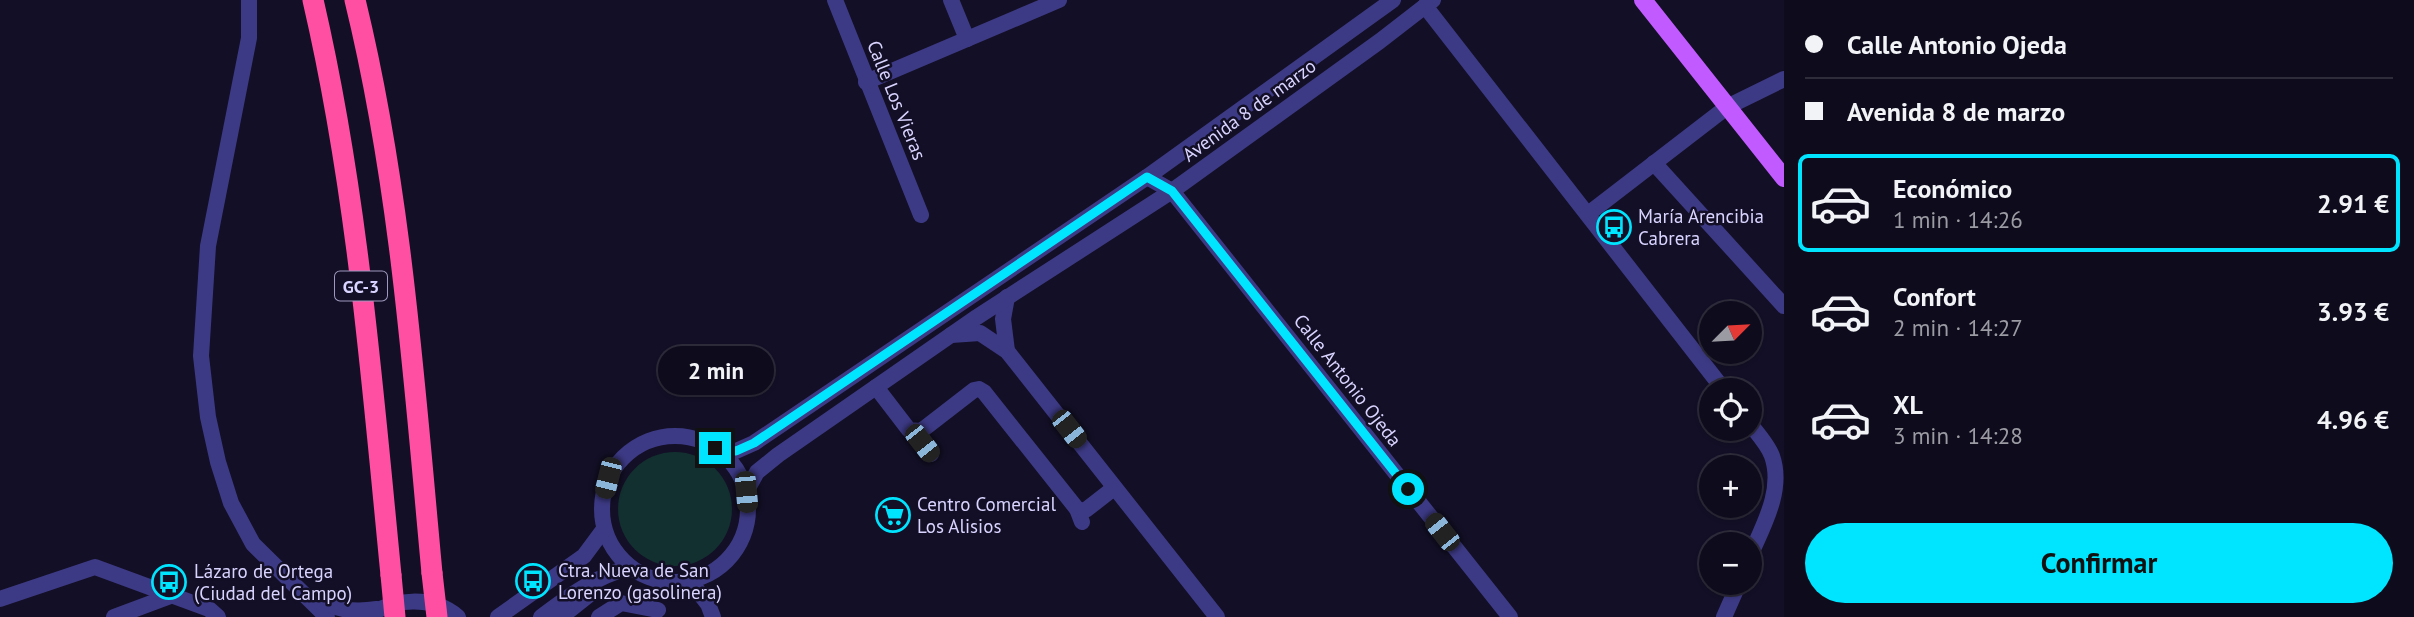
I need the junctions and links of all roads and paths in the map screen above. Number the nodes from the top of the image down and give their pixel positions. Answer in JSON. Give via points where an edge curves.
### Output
{"nodes":[{"id":1,"x":249,"y":0,"type":"edge"},
{"id":2,"x":313,"y":0,"type":"edge"},
{"id":3,"x":355,"y":0,"type":"edge"},
{"id":4,"x":835,"y":0,"type":"edge"},
{"id":5,"x":951,"y":0,"type":"edge"},
{"id":6,"x":1059,"y":0,"type":"edge"},
{"id":7,"x":1393,"y":0,"type":"edge"},
{"id":8,"x":1643,"y":2,"type":"edge"},
{"id":9,"x":1429,"y":3,"type":"edge"},
{"id":10,"x":967,"y":39,"type":"junction"},
{"id":11,"x":1784,"y":79,"type":"edge"},
{"id":12,"x":866,"y":82,"type":"junction"},
{"id":13,"x":1727,"y":107,"type":"junction"},
{"id":14,"x":1654,"y":163,"type":"junction"},
{"id":15,"x":1147,"y":177,"type":"junction"},
{"id":16,"x":1784,"y":178,"type":"edge"},
{"id":17,"x":1172,"y":191,"type":"junction"},
{"id":18,"x":1588,"y":214,"type":"junction"},
{"id":19,"x":921,"y":215,"type":"dead end"},
{"id":20,"x":1007,"y":297,"type":"junction"},
{"id":21,"x":1784,"y":306,"type":"edge"},
{"id":22,"x":951,"y":335,"type":"junction"},
{"id":23,"x":1007,"y":351,"type":"junction"},
{"id":24,"x":1715,"y":378,"type":"edge"},
{"id":25,"x":876,"y":387,"type":"junction"},
{"id":26,"x":914,"y":431,"type":"junction"},
{"id":27,"x":1762,"y":440,"type":"edge"},
{"id":28,"x":715,"y":448,"type":"junction"},
{"id":29,"x":931,"y":454,"type":"dead end"},
{"id":30,"x":1114,"y":488,"type":"junction"},
{"id":31,"x":746,"y":492,"type":"junction"},
{"id":32,"x":604,"y":528,"type":"junction"},
{"id":33,"x":1760,"y":532,"type":"edge"},
{"id":34,"x":633,"y":570,"type":"junction"},
{"id":35,"x":714,"y":571,"type":"junction"},
{"id":36,"x":653,"y":579,"type":"junction"},
{"id":37,"x":690,"y":581,"type":"junction"},
{"id":38,"x":593,"y":592,"type":"junction"},
{"id":39,"x":173,"y":595,"type":"junction"},
{"id":40,"x":306,"y":595,"type":"junction"},
{"id":41,"x":1734,"y":595,"type":"edge"},
{"id":42,"x":0,"y":599,"type":"edge"},
{"id":43,"x":710,"y":611,"type":"edge"},
{"id":44,"x":659,"y":614,"type":"edge"},
{"id":45,"x":380,"y":615,"type":"edge"},
{"id":46,"x":114,"y":617,"type":"edge"},
{"id":47,"x":218,"y":617,"type":"edge"},
{"id":48,"x":327,"y":617,"type":"edge"},
{"id":49,"x":437,"y":617,"type":"edge"},
{"id":50,"x":458,"y":617,"type":"edge"},
{"id":51,"x":498,"y":617,"type":"edge"},
{"id":52,"x":541,"y":617,"type":"edge"},
{"id":53,"x":561,"y":617,"type":"edge"},
{"id":54,"x":591,"y":617,"type":"edge"},
{"id":55,"x":599,"y":617,"type":"edge"},
{"id":56,"x":1217,"y":617,"type":"edge"},
{"id":57,"x":1510,"y":617,"type":"edge"},
{"id":58,"x":1724,"y":617,"type":"edge"}],
"edges":[{"from":1,"to":40,"type":"street","via":[[249,38],[208,246],[201,356],[208,417],[231,503],[253,544]]},
{"from":2,"to":45,"type":"highway","number":"GC-3","bridge":true,"via":[[350,192],[391,575]]},
{"from":3,"to":49,"type":"highway","number":"GC-3","bridge":true,"via":[[391,180]]},
{"from":4,"to":12,"type":"street","name":"Calle Los Vieras"},
{"from":5,"to":10,"type":"street"},
{"from":6,"to":10,"type":"street"},
{"from":7,"to":15,"type":"street","name":"Avenida 8 de marzo"},
{"from":8,"to":13,"type":"main road"},
{"from":9,"to":17,"type":"street","name":"Avenida 8 de marzo"},
{"from":9,"to":18,"type":"street"},
{"from":10,"to":12,"type":"street"},
{"from":11,"to":13,"type":"street"},
{"from":12,"to":19,"type":"street","name":"Calle Los Vieras"},
{"from":13,"to":14,"type":"street"},
{"from":13,"to":16,"type":"main road"},
{"from":14,"to":18,"type":"street"},
{"from":14,"to":21,"type":"street"},
{"from":15,"to":17,"type":"street","name":"Calle Antonio Ojeda"},
{"from":15,"to":28,"type":"street","name":"Avenida 8 de marzo","via":[[754,443],[736,451]]},
{"from":17,"to":20,"type":"street","name":"Avenida 8 de marzo"},
{"from":17,"to":57,"type":"street","name":"Calle Antonio Ojeda"},
{"from":18,"to":24,"type":"street"},
{"from":20,"to":22,"type":"street","name":"Avenida 8 de marzo"},
{"from":20,"to":23,"type":"street","via":[[1003,319]]},
{"from":22,"to":23,"type":"street","via":[[980,333]]},
{"from":22,"to":25,"type":"street","name":"Avenida 8 de marzo"},
{"from":23,"to":30,"type":"street"},
{"from":25,"to":26,"type":"street"},
{"from":25,"to":31,"type":"street","name":"Avenida 8 de marzo","via":[[778,455],[757,472]]},
{"from":26,"to":29,"type":"street"},
{"from":26,"to":30,"type":"street","via":[[979,389],[1080,517]]},
{"from":27,"to":33,"type":"street","via":[[1772,453],[1777,482]]},
{"from":28,"to":31,"type":"street","via":[[740,475]]},
{"from":28,"to":32,"type":"street","via":[[692,438],[667,436],[643,443],[622,458],[608,478],[601,503]]},
{"from":30,"to":56,"type":"street"},
{"from":31,"to":35,"type":"street","via":[[748,515],[743,537]]},
{"from":32,"to":34,"type":"street","via":[[614,550]]},
{"from":32,"to":51,"type":"street","via":[[584,556]]},
{"from":34,"to":36,"type":"street"},
{"from":34,"to":38,"type":"street"},
{"from":34,"to":52,"type":"street","via":[[605,574]]},
{"from":35,"to":37,"type":"street"},
{"from":35,"to":43,"type":"street"},
{"from":36,"to":37,"type":"street"},
{"from":36,"to":44,"type":"street","via":[[651,590]]},
{"from":37,"to":43,"type":"street"},
{"from":38,"to":53,"type":"street"},
{"from":38,"to":54,"type":"street"},
{"from":39,"to":42,"type":"street","via":[[94,567]]},
{"from":39,"to":46,"type":"street"},
{"from":39,"to":47,"type":"street"},
{"from":40,"to":45,"type":"street","via":[[333,607]]},
{"from":40,"to":48,"type":"street"},
{"from":41,"to":58,"type":"street"},
{"from":44,"to":55,"type":"street","via":[[621,603]]},
{"from":45,"to":50,"type":"street","via":[[402,602],[427,602]]}]}
